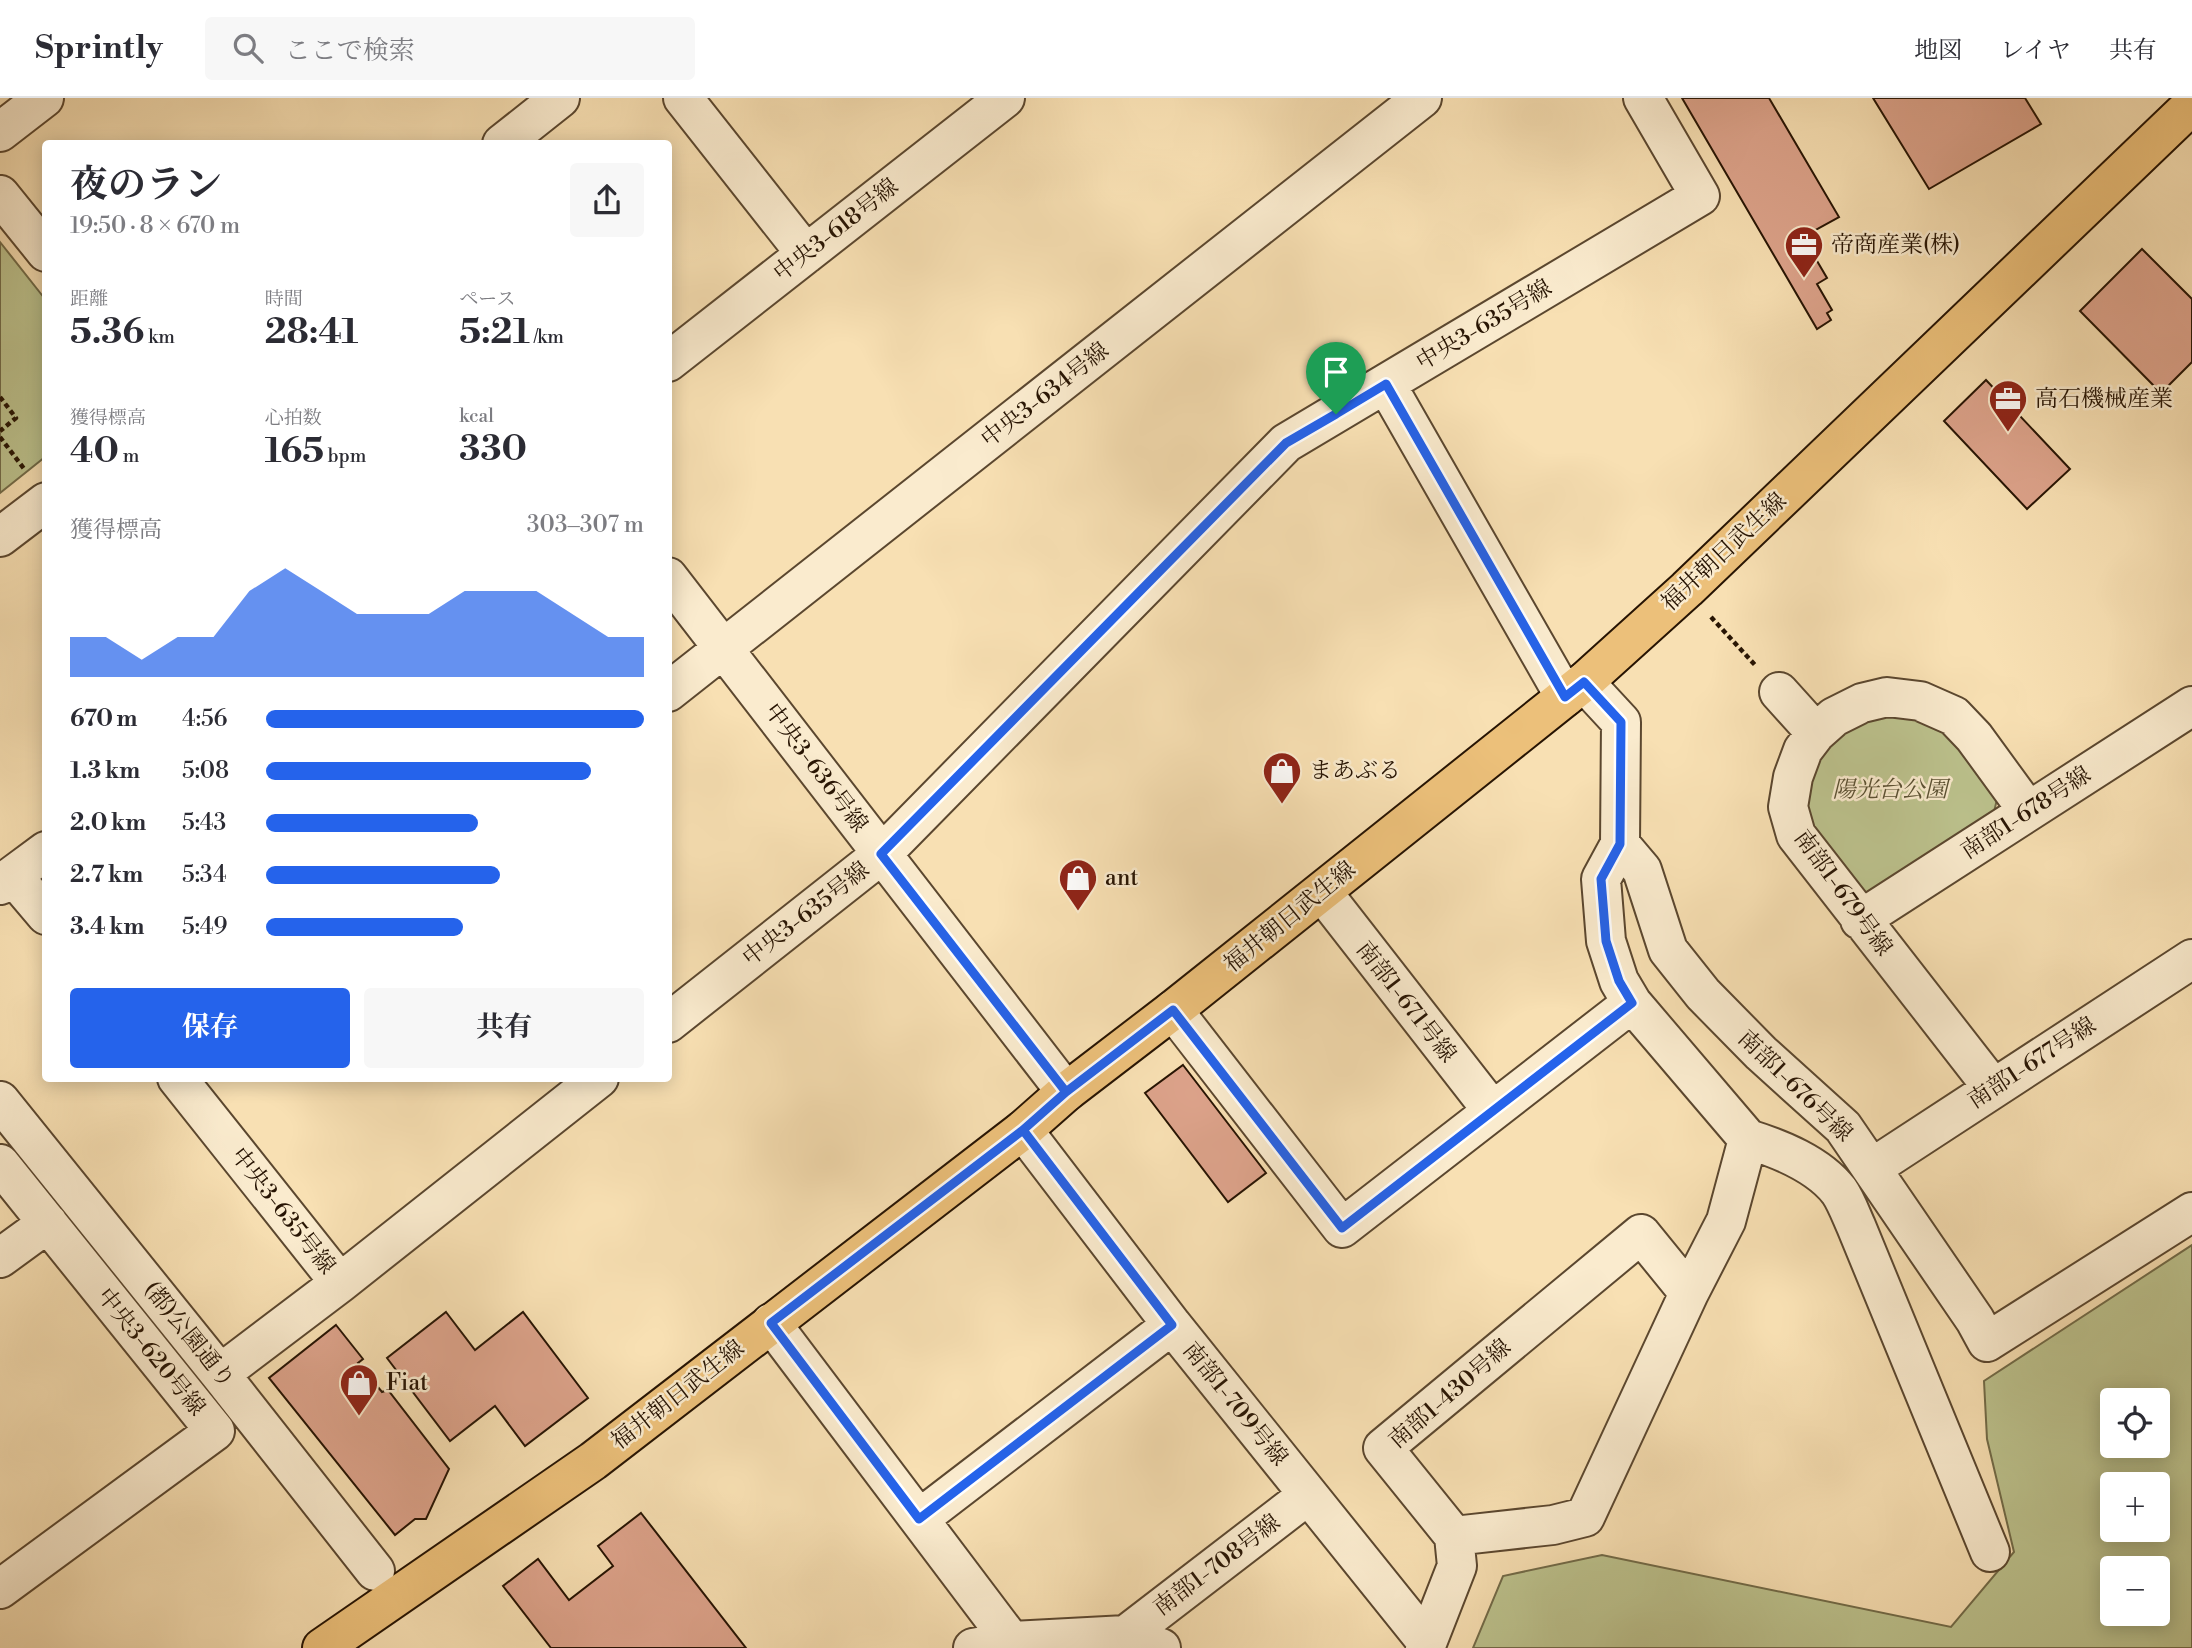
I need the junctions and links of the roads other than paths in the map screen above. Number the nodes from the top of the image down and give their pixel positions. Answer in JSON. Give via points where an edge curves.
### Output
{"nodes":[{"id":1,"x":44,"y":98,"type":"edge"},
{"id":2,"x":560,"y":98,"type":"edge"},
{"id":3,"x":683,"y":98,"type":"edge"},
{"id":4,"x":1004,"y":98,"type":"edge"},
{"id":5,"x":1643,"y":98,"type":"edge"},
{"id":6,"x":1413,"y":101,"type":"edge"},
{"id":7,"x":2192,"y":105,"type":"edge"},
{"id":8,"x":0,"y":132,"type":"edge"},
{"id":9,"x":507,"y":140,"type":"edge"},
{"id":10,"x":0,"y":195,"type":"edge"},
{"id":11,"x":42,"y":247,"type":"edge"},
{"id":12,"x":806,"y":254,"type":"junction"},
{"id":13,"x":672,"y":359,"type":"edge"},
{"id":14,"x":1386,"y":384,"type":"junction"},
{"id":15,"x":39,"y":491,"type":"edge"},
{"id":16,"x":0,"y":537,"type":"edge"},
{"id":17,"x":672,"y":582,"type":"edge"},
{"id":18,"x":724,"y":648,"type":"junction"},
{"id":19,"x":672,"y":689,"type":"edge"},
{"id":20,"x":1574,"y":690,"type":"junction"},
{"id":21,"x":1779,"y":692,"type":"road end"},
{"id":22,"x":2192,"y":706,"type":"edge"},
{"id":23,"x":1816,"y":733,"type":"junction"},
{"id":24,"x":2028,"y":811,"type":"junction"},
{"id":25,"x":1620,"y":844,"type":"junction"},
{"id":26,"x":42,"y":854,"type":"edge"},
{"id":27,"x":881,"y":854,"type":"junction"},
{"id":28,"x":7,"y":881,"type":"edge"},
{"id":29,"x":1322,"y":892,"type":"junction"},
{"id":30,"x":42,"y":912,"type":"edge"},
{"id":31,"x":1860,"y":919,"type":"junction"},
{"id":32,"x":2192,"y":959,"type":"edge"},
{"id":33,"x":1632,"y":1003,"type":"junction"},
{"id":34,"x":1173,"y":1010,"type":"junction"},
{"id":35,"x":672,"y":1020,"type":"edge"},
{"id":36,"x":181,"y":1082,"type":"edge"},
{"id":37,"x":594,"y":1082,"type":"edge"},
{"id":38,"x":1993,"y":1088,"type":"junction"},
{"id":39,"x":1066,"y":1092,"type":"junction"},
{"id":40,"x":0,"y":1101,"type":"edge"},
{"id":41,"x":1492,"y":1110,"type":"junction"},
{"id":42,"x":1023,"y":1130,"type":"junction"},
{"id":43,"x":1748,"y":1139,"type":"junction"},
{"id":44,"x":0,"y":1164,"type":"edge"},
{"id":45,"x":1872,"y":1168,"type":"junction"},
{"id":46,"x":2192,"y":1212,"type":"edge"},
{"id":47,"x":48,"y":1223,"type":"junction"},
{"id":48,"x":0,"y":1258,"type":"edge"},
{"id":49,"x":340,"y":1283,"type":"junction"},
{"id":50,"x":1689,"y":1293,"type":"junction"},
{"id":51,"x":771,"y":1323,"type":"junction"},
{"id":52,"x":1172,"y":1325,"type":"junction"},
{"id":53,"x":220,"y":1374,"type":"junction"},
{"id":54,"x":1308,"y":1495,"type":"junction"},
{"id":55,"x":919,"y":1519,"type":"junction"},
{"id":56,"x":1454,"y":1536,"type":"junction"},
{"id":57,"x":1990,"y":1552,"type":"dead end"},
{"id":58,"x":375,"y":1571,"type":"dead end"},
{"id":59,"x":0,"y":1589,"type":"edge"},
{"id":60,"x":1126,"y":1635,"type":"junction"},
{"id":61,"x":1011,"y":1641,"type":"junction"},
{"id":62,"x":1426,"y":1645,"type":"edge"},
{"id":63,"x":322,"y":1648,"type":"edge"},
{"id":64,"x":973,"y":1648,"type":"edge"},
{"id":65,"x":1161,"y":1648,"type":"edge"}],
"edges":[{"from":1,"to":8,"type":"street"},
{"from":2,"to":9,"type":"street"},
{"from":3,"to":12,"type":"street"},
{"from":4,"to":12,"type":"street","name":"中央3-618号線"},
{"from":5,"to":14,"type":"street","name":"中央3-635号線","via":[[1700,196]]},
{"from":6,"to":18,"type":"street","name":"中央3-634号線"},
{"from":7,"to":20,"type":"main road","name":"福井朝日武生線","via":[[1697,579]]},
{"from":10,"to":11,"type":"street"},
{"from":12,"to":13,"type":"street","name":"中央3-618号線"},
{"from":14,"to":20,"type":"street"},
{"from":14,"to":27,"type":"street","name":"中央3-635号線","via":[[1286,443]]},
{"from":15,"to":16,"type":"street"},
{"from":17,"to":18,"type":"street","name":"中央3-636号線"},
{"from":18,"to":19,"type":"street","name":"中央3-634号線"},
{"from":18,"to":27,"type":"street","name":"中央3-636号線"},
{"from":20,"to":25,"type":"street","via":[[1621,722]]},
{"from":20,"to":29,"type":"main road","name":"福井朝日武生線"},
{"from":21,"to":23,"type":"street"},
{"from":22,"to":24,"type":"street","name":"南部1-678号線"},
{"from":23,"to":24,"type":"street","name":"南部1-679号線","via":[[1834,717],[1887,696],[1920,701],[1954,716]]},
{"from":23,"to":31,"type":"street","name":"南部1-679号線","via":[[1803,750],[1788,807],[1796,835]]},
{"from":24,"to":31,"type":"street","name":"南部1-678号線"},
{"from":25,"to":33,"type":"street","via":[[1601,879],[1606,941]]},
{"from":25,"to":45,"type":"street","name":"南部1-676号線","via":[[1642,870],[1668,950],[1761,1053],[1843,1127]]},
{"from":26,"to":28,"type":"street"},
{"from":27,"to":35,"type":"street","name":"中央3-635号線"},
{"from":27,"to":39,"type":"street","name":"中央3-636号線"},
{"from":28,"to":30,"type":"street"},
{"from":29,"to":34,"type":"main road","name":"福井朝日武生線"},
{"from":29,"to":41,"type":"street","name":"南部1-671号線"},
{"from":31,"to":38,"type":"street","name":"南部1-679号線"},
{"from":32,"to":38,"type":"street","name":"南部1-677号線"},
{"from":33,"to":41,"type":"street"},
{"from":33,"to":43,"type":"street"},
{"from":34,"to":39,"type":"main road","name":"福井朝日武生線"},
{"from":34,"to":41,"type":"street","via":[[1342,1228]]},
{"from":36,"to":49,"type":"street","name":"中央3-635号線"},
{"from":37,"to":49,"type":"street","name":"中央3-635号線"},
{"from":38,"to":45,"type":"street","name":"南部1-677号線"},
{"from":39,"to":42,"type":"main road","name":"福井朝日武生線"},
{"from":40,"to":53,"type":"street","name":"(都)公園通り"},
{"from":42,"to":51,"type":"main road","name":"福井朝日武生線"},
{"from":42,"to":52,"type":"street","name":"南部1-709号線"},
{"from":43,"to":50,"type":"street","via":[[1726,1221]]},
{"from":43,"to":57,"type":"street","via":[[1778,1149],[1822,1174],[1839,1192]]},
{"from":44,"to":47,"type":"street","name":"中央3-620号線"},
{"from":45,"to":46,"type":"street","name":"南部1-676号線","via":[[1987,1342]]},
{"from":47,"to":48,"type":"street"},
{"from":47,"to":59,"type":"street","name":"中央3-620号線","via":[[215,1432]]},
{"from":49,"to":53,"type":"street"},
{"from":50,"to":56,"type":"street","via":[[1585,1517]]},
{"from":50,"to":56,"type":"street","name":"南部1-430号線","via":[[1641,1234],[1383,1448]]},
{"from":51,"to":55,"type":"street"},
{"from":51,"to":63,"type":"main road","name":"福井朝日武生線","via":[[593,1461]]},
{"from":52,"to":54,"type":"street","name":"南部1-709号線"},
{"from":52,"to":55,"type":"street"},
{"from":53,"to":58,"type":"street","name":"(都)公園通り"},
{"from":54,"to":60,"type":"street","name":"南部1-708号線"},
{"from":54,"to":62,"type":"street","name":"南部1-709号線"},
{"from":55,"to":61,"type":"street"},
{"from":56,"to":62,"type":"street","via":[[1457,1566]]},
{"from":60,"to":61,"type":"street"},
{"from":60,"to":65,"type":"street"},
{"from":61,"to":64,"type":"street"}]}
